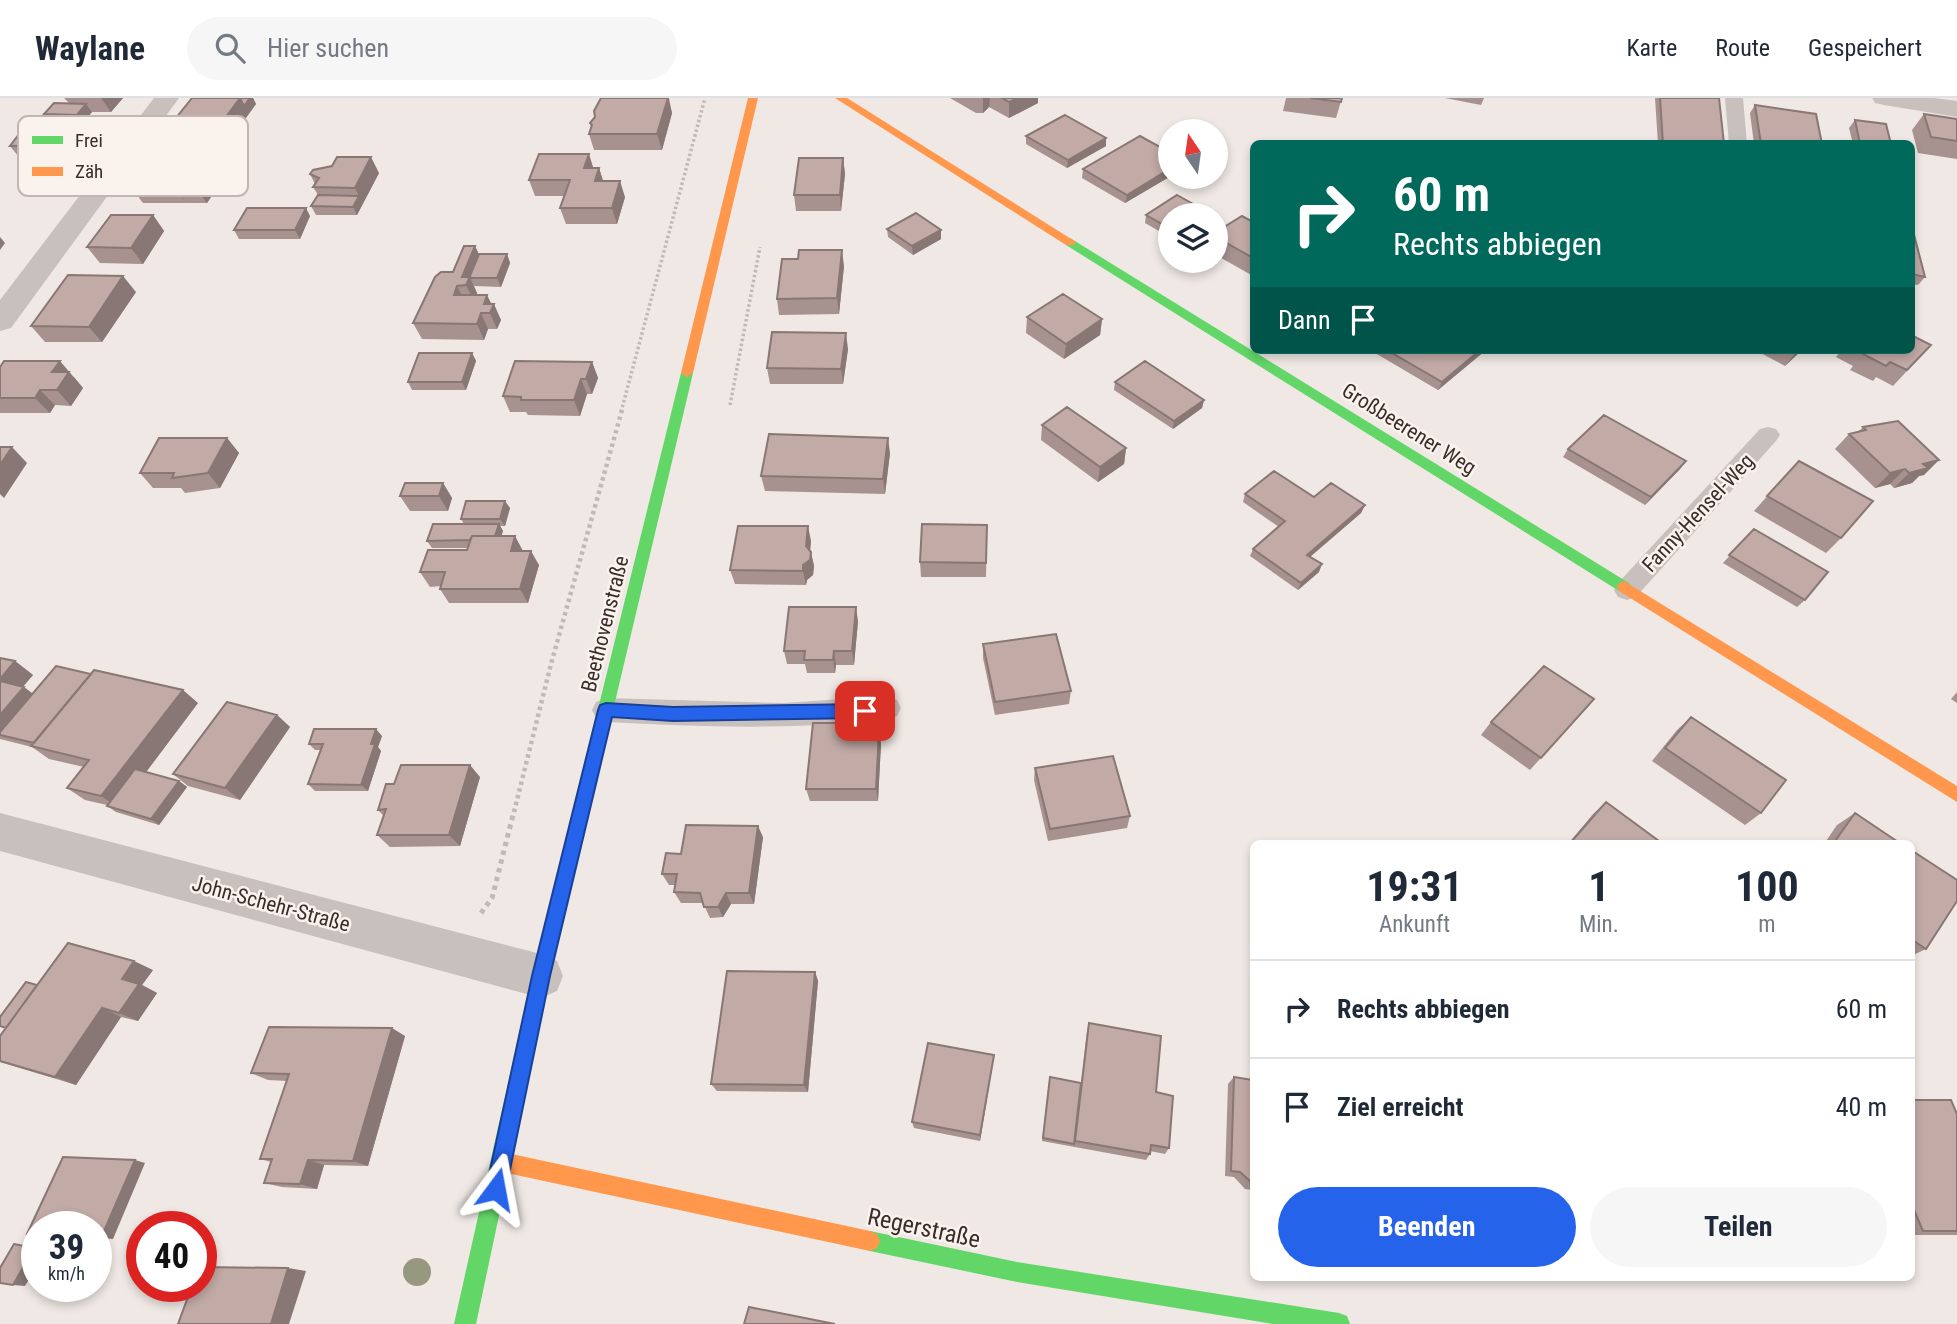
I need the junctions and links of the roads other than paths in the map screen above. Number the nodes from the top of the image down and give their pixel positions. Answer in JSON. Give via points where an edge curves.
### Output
{"nodes":[{"id":1,"x":167,"y":98,"type":"edge"},
{"id":2,"x":753,"y":98,"type":"edge"},
{"id":3,"x":839,"y":98,"type":"edge"},
{"id":4,"x":1734,"y":98,"type":"edge"},
{"id":5,"x":1884,"y":98,"type":"edge"},
{"id":6,"x":1957,"y":109,"type":"edge"},
{"id":7,"x":154,"y":116,"type":"edge"},
{"id":8,"x":1738,"y":140,"type":"edge"},
{"id":9,"x":94,"y":196,"type":"edge"},
{"id":10,"x":0,"y":321,"type":"edge"},
{"id":11,"x":1768,"y":435,"type":"dead end"},
{"id":12,"x":1627,"y":590,"type":"junction"},
{"id":13,"x":887,"y":708,"type":"dead end"},
{"id":14,"x":606,"y":710,"type":"junction"},
{"id":15,"x":1957,"y":795,"type":"edge"},
{"id":16,"x":0,"y":832,"type":"edge"},
{"id":17,"x":541,"y":976,"type":"junction"},
{"id":18,"x":502,"y":1162,"type":"junction"},
{"id":19,"x":465,"y":1324,"type":"edge"},
{"id":20,"x":1339,"y":1324,"type":"edge"}],
"edges":[{"from":1,"to":7,"type":"street"},
{"from":2,"to":14,"type":"street","name":"Beethovenstraße"},
{"from":3,"to":12,"type":"street","name":"Großbeerener Weg"},
{"from":4,"to":8,"type":"lane"},
{"from":5,"to":6,"type":"street"},
{"from":9,"to":10,"type":"street"},
{"from":11,"to":12,"type":"lane","name":"Fanny-Hensel-Weg"},
{"from":12,"to":15,"type":"street","name":"Großbeerener Weg"},
{"from":13,"to":14,"type":"lane","via":[[823,713]]},
{"from":14,"to":17,"type":"street","name":"Beethovenstraße"},
{"from":16,"to":17,"type":"street","name":"John-Schehr-Straße"},
{"from":17,"to":18,"type":"street","name":"Beethovenstraße"},
{"from":18,"to":19,"type":"street","name":"Beethovenstraße"},
{"from":18,"to":20,"type":"street","name":"Regerstraße","via":[[1017,1272]]}]}
